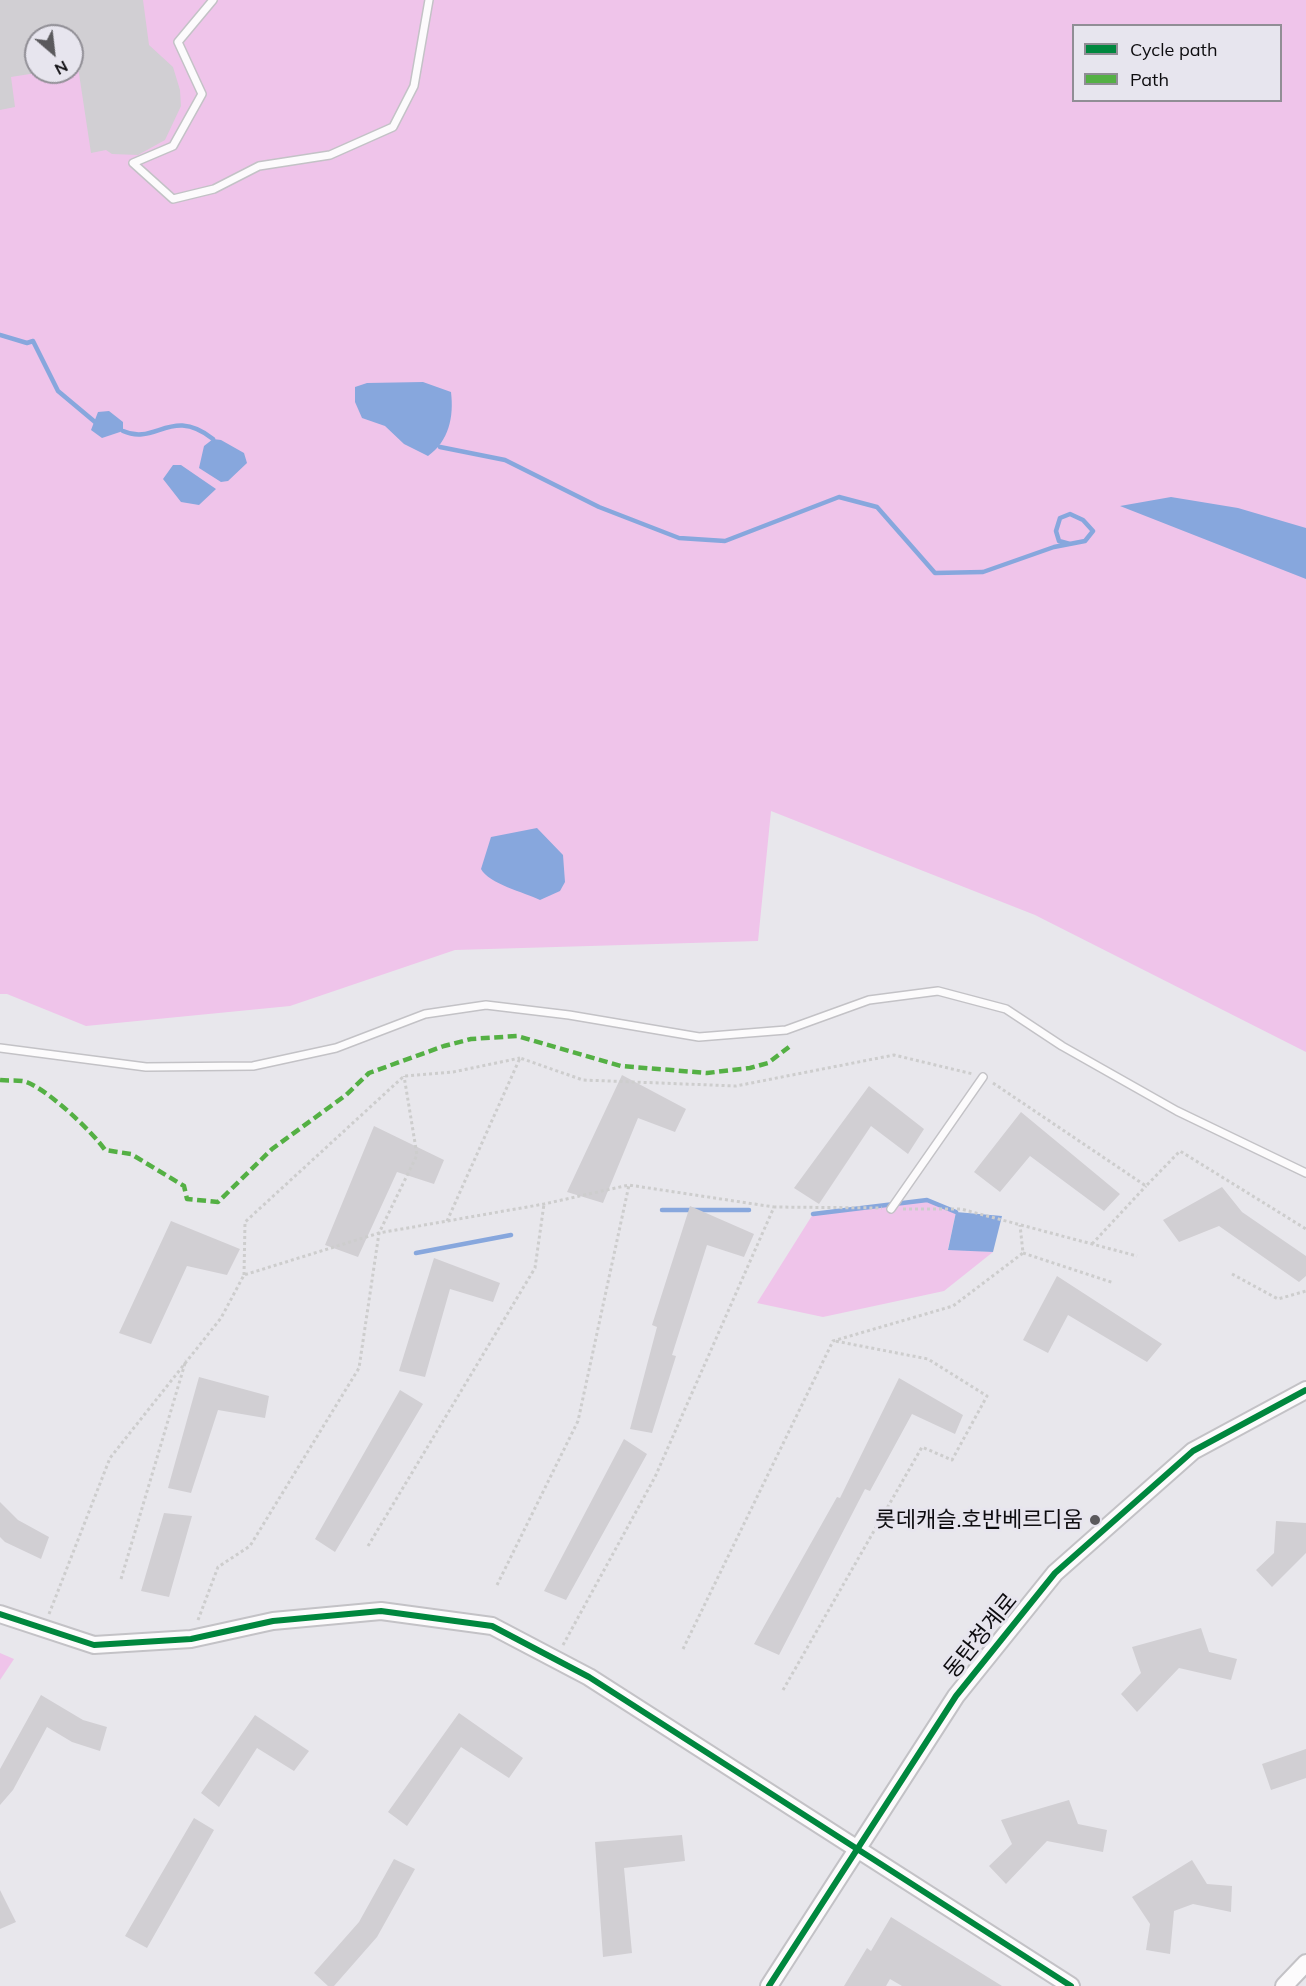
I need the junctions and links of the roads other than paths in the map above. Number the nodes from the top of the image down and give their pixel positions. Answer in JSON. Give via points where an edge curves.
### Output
{"nodes":[{"id":1,"x":213,"y":0,"type":"edge"},
{"id":2,"x":429,"y":0,"type":"edge"},
{"id":3,"x":0,"y":1048,"type":"edge"},
{"id":4,"x":983,"y":1077,"type":"road end"},
{"id":5,"x":1306,"y":1173,"type":"edge"},
{"id":6,"x":891,"y":1209,"type":"road end"},
{"id":7,"x":1306,"y":1390,"type":"edge"},
{"id":8,"x":0,"y":1614,"type":"edge"},
{"id":9,"x":856,"y":1848,"type":"junction"},
{"id":10,"x":1306,"y":1963,"type":"edge"},
{"id":11,"x":770,"y":1986,"type":"edge"},
{"id":12,"x":1071,"y":1986,"type":"edge"},
{"id":13,"x":1284,"y":1986,"type":"edge"}],
"edges":[{"from":1,"to":2,"type":"lane","via":[[178,42],[202,94],[173,146],[133,163],[173,199],[214,189],[259,166],[330,155],[393,127],[414,86]]},
{"from":3,"to":5,"type":"lane","via":[[146,1067],[253,1066],[336,1048],[425,1014],[486,1005],[699,1037],[786,1030],[869,1000],[938,991],[1006,1009],[1062,1046],[1177,1111]]},
{"from":4,"to":6,"type":"lane"},
{"from":7,"to":9,"type":"street","name":"동탄청계로","via":[[1193,1451],[1055,1573],[956,1696]]},
{"from":8,"to":9,"type":"street","via":[[94,1645],[191,1639],[273,1622],[381,1611],[492,1626],[588,1677]]},
{"from":9,"to":11,"type":"street","name":"동탄청계로"},
{"from":9,"to":12,"type":"street"},
{"from":10,"to":13,"type":"street"}]}
